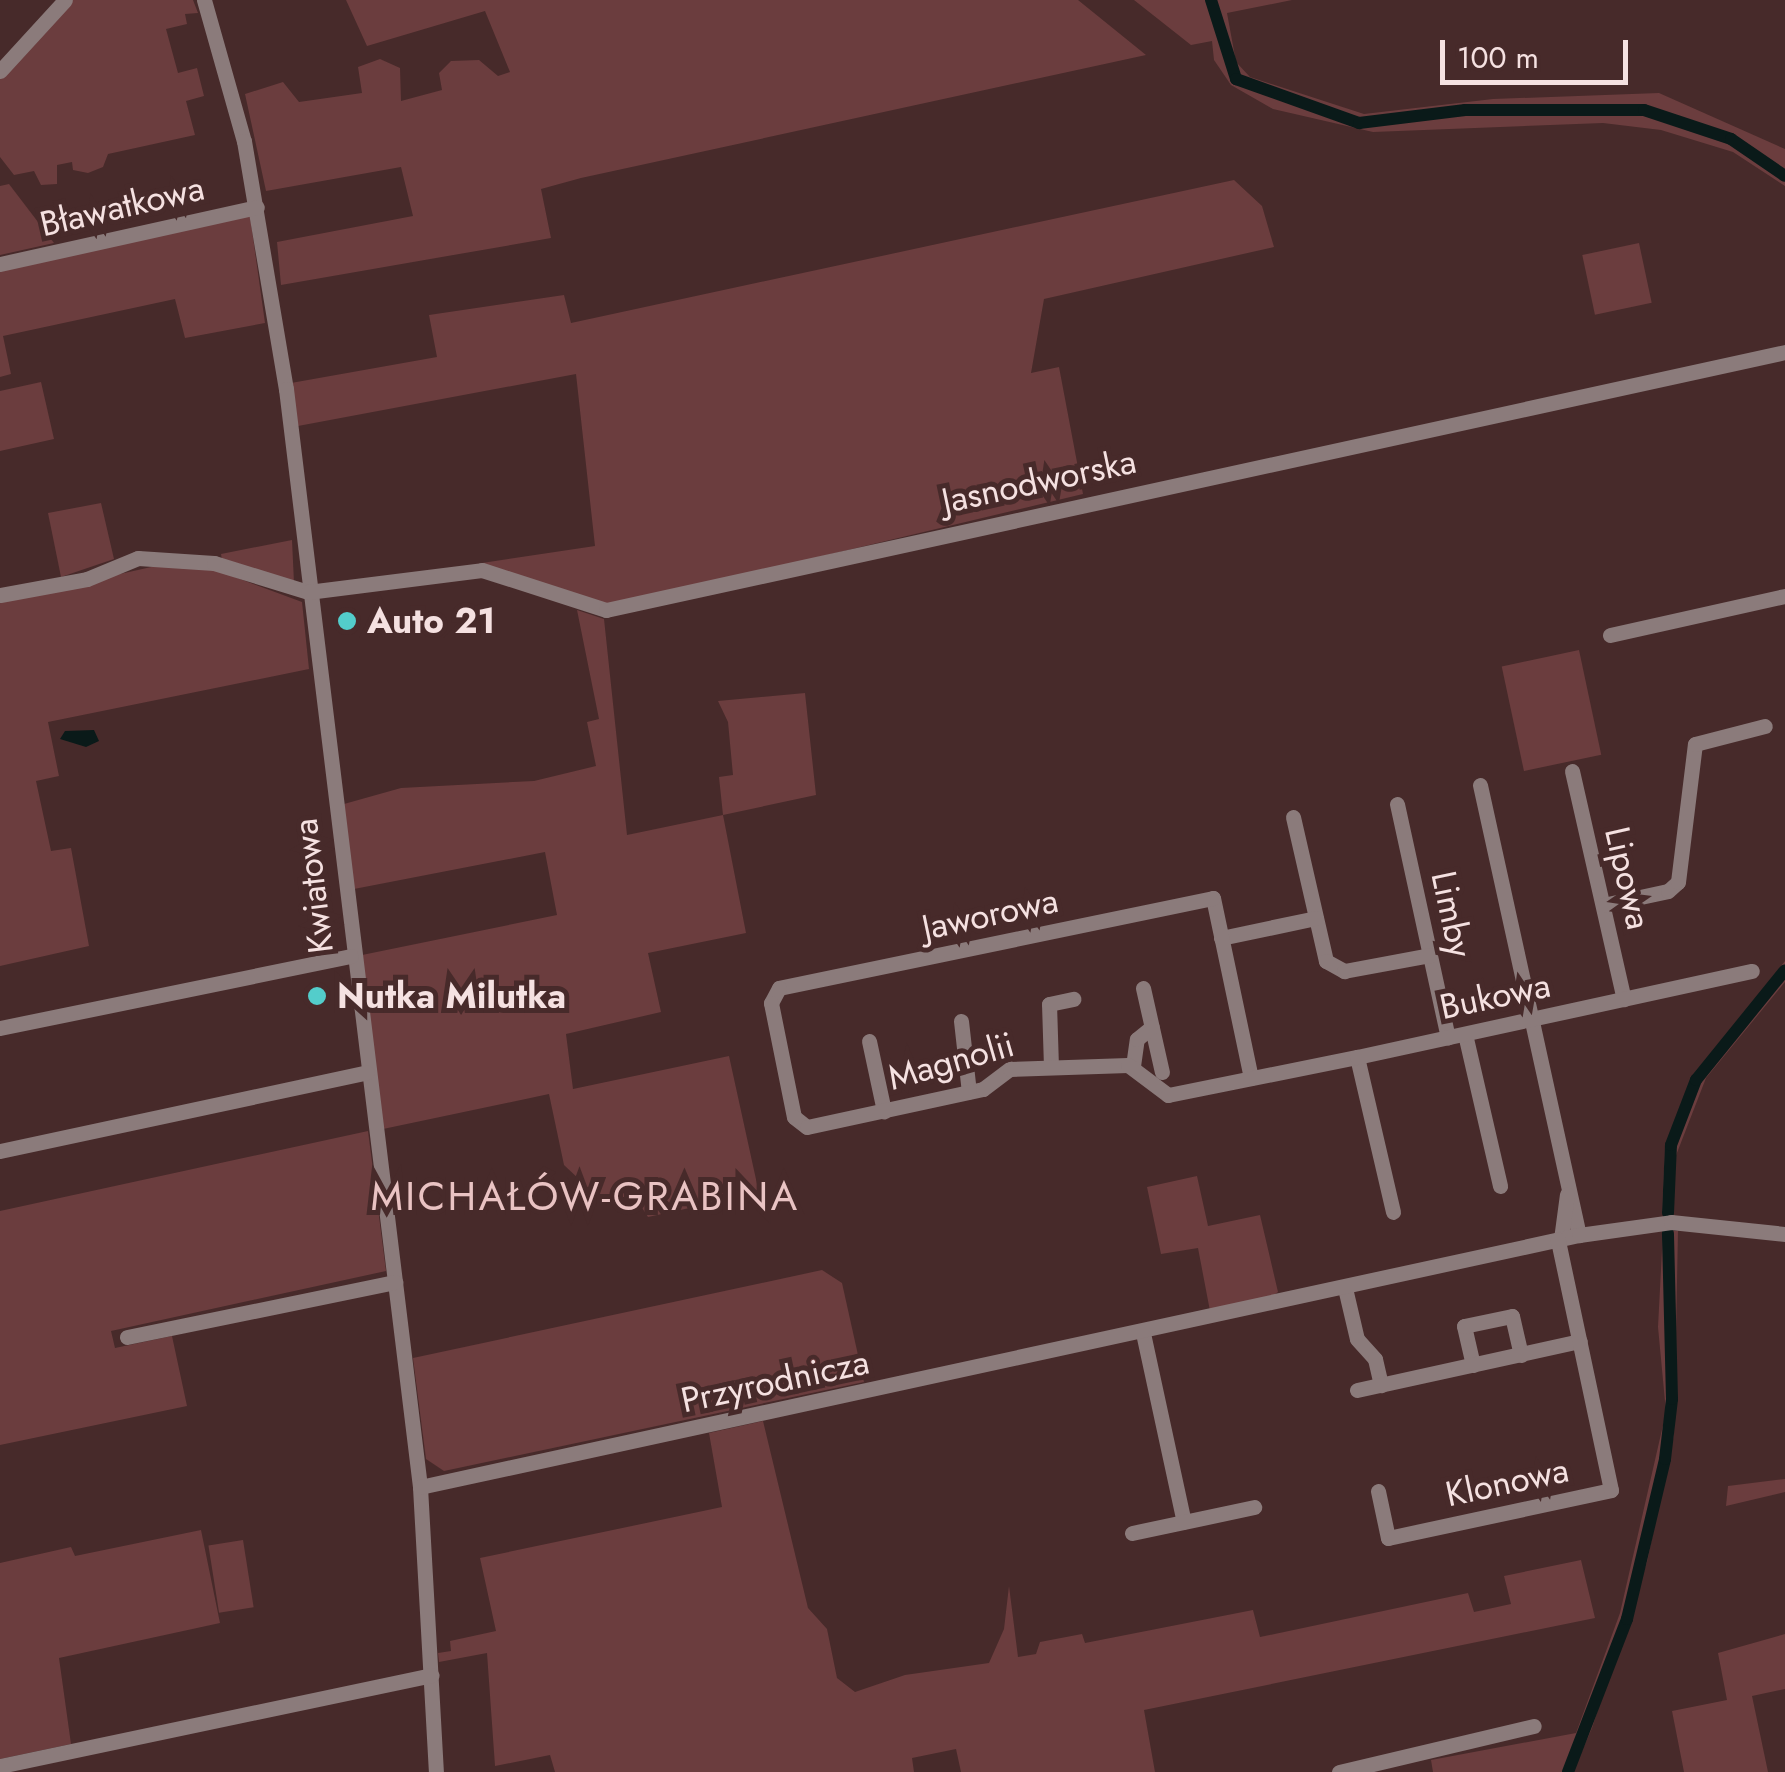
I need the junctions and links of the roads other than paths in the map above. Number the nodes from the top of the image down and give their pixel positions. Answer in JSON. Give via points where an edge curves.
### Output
{"nodes":[{"id":1,"x":66,"y":0,"type":"edge"},
{"id":2,"x":204,"y":0,"type":"edge"},
{"id":3,"x":0,"y":71,"type":"edge"},
{"id":4,"x":257,"y":207,"type":"junction"},
{"id":5,"x":0,"y":264,"type":"edge"},
{"id":6,"x":1785,"y":352,"type":"edge"},
{"id":7,"x":308,"y":592,"type":"junction"},
{"id":8,"x":0,"y":595,"type":"edge"},
{"id":9,"x":1785,"y":596,"type":"edge"},
{"id":10,"x":1610,"y":635,"type":"dead end"},
{"id":11,"x":1765,"y":726,"type":"dead end"},
{"id":12,"x":1572,"y":771,"type":"dead end"},
{"id":13,"x":1480,"y":785,"type":"dead end"},
{"id":14,"x":1397,"y":804,"type":"dead end"},
{"id":15,"x":1294,"y":817,"type":"dead end"},
{"id":16,"x":1603,"y":905,"type":"junction"},
{"id":17,"x":1316,"y":918,"type":"junction"},
{"id":18,"x":1221,"y":938,"type":"junction"},
{"id":19,"x":1430,"y":954,"type":"junction"},
{"id":20,"x":351,"y":956,"type":"junction"},
{"id":21,"x":1752,"y":971,"type":"dead end"},
{"id":22,"x":779,"y":988,"type":"joint"},
{"id":23,"x":1143,"y":988,"type":"dead end"},
{"id":24,"x":1073,"y":999,"type":"dead end"},
{"id":25,"x":1624,"y":999,"type":"junction"},
{"id":26,"x":1531,"y":1019,"type":"junction"},
{"id":27,"x":961,"y":1021,"type":"dead end"},
{"id":28,"x":0,"y":1028,"type":"edge"},
{"id":29,"x":1152,"y":1028,"type":"junction"},
{"id":30,"x":1456,"y":1036,"type":"junction"},
{"id":31,"x":869,"y":1041,"type":"dead end"},
{"id":32,"x":1358,"y":1058,"type":"junction"},
{"id":33,"x":1133,"y":1066,"type":"junction"},
{"id":34,"x":1051,"y":1067,"type":"junction"},
{"id":35,"x":367,"y":1072,"type":"junction"},
{"id":36,"x":1162,"y":1072,"type":"dead end"},
{"id":37,"x":1251,"y":1078,"type":"junction"},
{"id":38,"x":968,"y":1092,"type":"junction"},
{"id":39,"x":884,"y":1111,"type":"junction"},
{"id":40,"x":0,"y":1151,"type":"edge"},
{"id":41,"x":1500,"y":1186,"type":"dead end"},
{"id":42,"x":1569,"y":1191,"type":"junction"},
{"id":43,"x":1393,"y":1212,"type":"dead end"},
{"id":44,"x":1785,"y":1234,"type":"edge"},
{"id":45,"x":1578,"y":1235,"type":"junction"},
{"id":46,"x":1560,"y":1240,"type":"junction"},
{"id":47,"x":395,"y":1282,"type":"junction"},
{"id":48,"x":1345,"y":1288,"type":"junction"},
{"id":49,"x":1143,"y":1333,"type":"junction"},
{"id":50,"x":128,"y":1337,"type":"dead end"},
{"id":51,"x":1580,"y":1341,"type":"junction"},
{"id":52,"x":1521,"y":1355,"type":"junction"},
{"id":53,"x":1473,"y":1365,"type":"junction"},
{"id":54,"x":1381,"y":1385,"type":"junction"},
{"id":55,"x":1357,"y":1390,"type":"dead end"},
{"id":56,"x":420,"y":1487,"type":"junction"},
{"id":57,"x":1378,"y":1491,"type":"dead end"},
{"id":58,"x":1254,"y":1507,"type":"dead end"},
{"id":59,"x":1184,"y":1522,"type":"junction"},
{"id":60,"x":1132,"y":1533,"type":"dead end"},
{"id":61,"x":431,"y":1676,"type":"junction"},
{"id":62,"x":1534,"y":1726,"type":"dead end"},
{"id":63,"x":0,"y":1766,"type":"edge"},
{"id":64,"x":436,"y":1772,"type":"edge"},
{"id":65,"x":1338,"y":1772,"type":"edge"}],
"edges":[{"from":1,"to":3,"type":"street"},
{"from":2,"to":4,"type":"street","name":"Kwiatowa","via":[[233,90]]},
{"from":4,"to":5,"type":"street","name":"Bławatkowa"},
{"from":4,"to":7,"type":"street","name":"Kwiatowa"},
{"from":6,"to":7,"type":"street","name":"Jasnodworska","via":[[624,608],[594,610],[471,569]]},
{"from":7,"to":8,"type":"street","via":[[214,563],[138,558],[87,579]]},
{"from":7,"to":20,"type":"street","name":"Kwiatowa"},
{"from":9,"to":10,"type":"street"},
{"from":11,"to":16,"type":"street","via":[[1695,744],[1678,882],[1668,891]]},
{"from":12,"to":16,"type":"street","name":"Lipowa"},
{"from":13,"to":26,"type":"street"},
{"from":14,"to":19,"type":"street","name":"Limby"},
{"from":15,"to":17,"type":"street"},
{"from":16,"to":25,"type":"street","name":"Lipowa"},
{"from":17,"to":18,"type":"street"},
{"from":17,"to":19,"type":"street","via":[[1326,960],[1344,971]]},
{"from":18,"to":22,"type":"street","name":"Jaworowa","via":[[1213,898]]},
{"from":18,"to":37,"type":"street"},
{"from":19,"to":30,"type":"street","name":"Limby"},
{"from":20,"to":28,"type":"street"},
{"from":20,"to":35,"type":"street","name":"Kwiatowa"},
{"from":21,"to":25,"type":"street","name":"Bukowa"},
{"from":22,"to":39,"type":"street","name":"Magnolii","via":[[771,1003],[798,1123]]},
{"from":23,"to":29,"type":"street"},
{"from":24,"to":34,"type":"street","via":[[1048,1004]]},
{"from":25,"to":26,"type":"street","name":"Bukowa"},
{"from":26,"to":30,"type":"street","name":"Bukowa"},
{"from":26,"to":42,"type":"street"},
{"from":27,"to":38,"type":"street"},
{"from":29,"to":33,"type":"street","via":[[1136,1039]]},
{"from":29,"to":36,"type":"street"},
{"from":30,"to":32,"type":"street","name":"Bukowa"},
{"from":30,"to":41,"type":"street","name":"Limby"},
{"from":31,"to":39,"type":"street"},
{"from":32,"to":37,"type":"street","name":"Bukowa"},
{"from":32,"to":43,"type":"street"},
{"from":33,"to":34,"type":"street","name":"Magnolii"},
{"from":33,"to":37,"type":"street","via":[[1168,1094]]},
{"from":34,"to":38,"type":"street","name":"Magnolii","via":[[1010,1069]]},
{"from":35,"to":40,"type":"street"},
{"from":35,"to":47,"type":"street","name":"Kwiatowa"},
{"from":38,"to":39,"type":"street","name":"Magnolii"},
{"from":42,"to":45,"type":"street"},
{"from":42,"to":46,"type":"street"},
{"from":44,"to":45,"type":"street","name":"Przyrodnicza","via":[[1661,1222]]},
{"from":45,"to":46,"type":"street","name":"Przyrodnicza"},
{"from":46,"to":48,"type":"street","name":"Przyrodnicza"},
{"from":46,"to":51,"type":"street","name":"Klonowa"},
{"from":47,"to":50,"type":"street"},
{"from":47,"to":56,"type":"street","name":"Kwiatowa"},
{"from":48,"to":49,"type":"street","name":"Przyrodnicza"},
{"from":48,"to":54,"type":"street","via":[[1357,1339],[1375,1359]]},
{"from":49,"to":56,"type":"street","name":"Przyrodnicza"},
{"from":49,"to":59,"type":"street"},
{"from":51,"to":52,"type":"street"},
{"from":51,"to":57,"type":"street","name":"Klonowa","via":[[1610,1491],[1388,1538]]},
{"from":52,"to":53,"type":"street"},
{"from":52,"to":53,"type":"street","via":[[1512,1316],[1464,1326]]},
{"from":53,"to":54,"type":"street"},
{"from":54,"to":55,"type":"street"},
{"from":56,"to":61,"type":"street","name":"Kwiatowa"},
{"from":58,"to":59,"type":"street"},
{"from":59,"to":60,"type":"street"},
{"from":61,"to":63,"type":"street"},
{"from":61,"to":64,"type":"street","name":"Kwiatowa"},
{"from":62,"to":65,"type":"street"}]}
